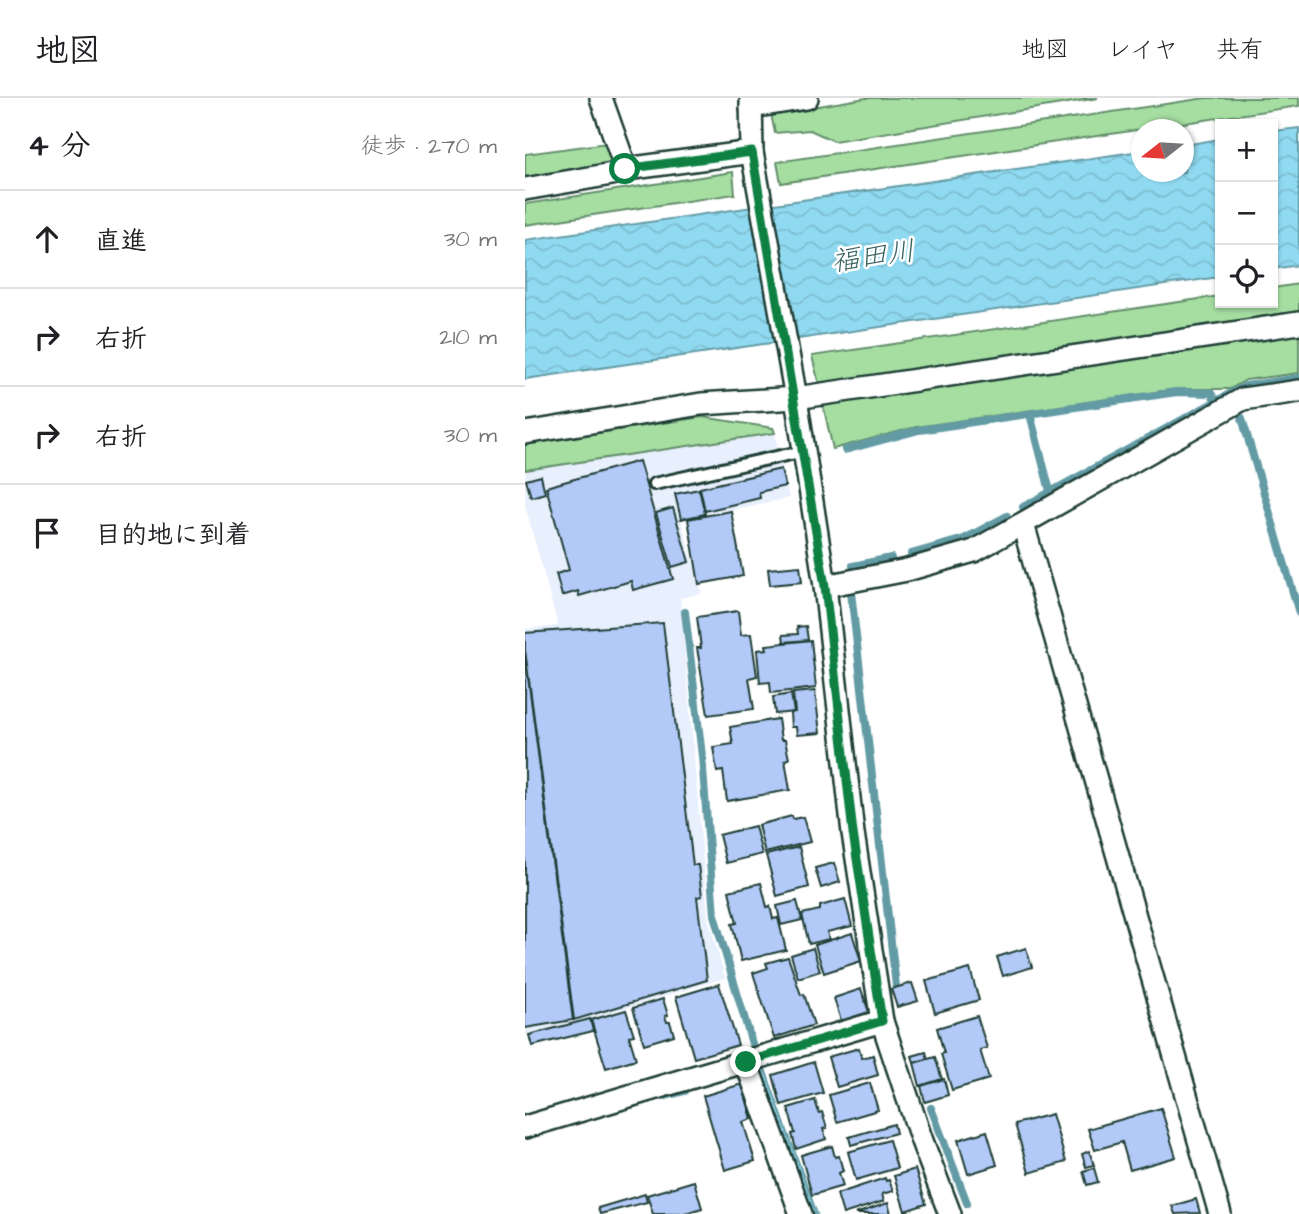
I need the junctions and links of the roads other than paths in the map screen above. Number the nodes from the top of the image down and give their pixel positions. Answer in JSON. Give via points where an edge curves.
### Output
{"nodes":[{"id":1,"x":601,"y":98,"type":"edge"},
{"id":2,"x":807,"y":98,"type":"edge"},
{"id":3,"x":751,"y":102,"type":"edge"},
{"id":4,"x":752,"y":152,"type":"junction"},
{"id":5,"x":625,"y":169,"type":"junction"},
{"id":6,"x":525,"y":189,"type":"edge"},
{"id":7,"x":1299,"y":323,"type":"edge"},
{"id":8,"x":1299,"y":391,"type":"edge"},
{"id":9,"x":796,"y":398,"type":"junction"},
{"id":10,"x":525,"y":433,"type":"edge"},
{"id":11,"x":804,"y":451,"type":"junction"},
{"id":12,"x":654,"y":484,"type":"dead end"},
{"id":13,"x":1023,"y":524,"type":"junction"},
{"id":14,"x":825,"y":586,"type":"junction"},
{"id":15,"x":882,"y":1021,"type":"junction"},
{"id":16,"x":746,"y":1062,"type":"junction"},
{"id":17,"x":525,"y":1127,"type":"edge"},
{"id":18,"x":801,"y":1214,"type":"edge"},
{"id":19,"x":950,"y":1214,"type":"edge"},
{"id":20,"x":1220,"y":1214,"type":"edge"}],
"edges":[{"from":1,"to":5,"type":"street"},
{"from":2,"to":3,"type":"street"},
{"from":3,"to":4,"type":"street"},
{"from":4,"to":5,"type":"street"},
{"from":4,"to":9,"type":"street"},
{"from":5,"to":6,"type":"street"},
{"from":7,"to":9,"type":"street"},
{"from":8,"to":13,"type":"street","via":[[1243,399]]},
{"from":9,"to":10,"type":"street","via":[[701,404]]},
{"from":9,"to":11,"type":"street"},
{"from":11,"to":12,"type":"lane"},
{"from":11,"to":14,"type":"street"},
{"from":13,"to":14,"type":"street","via":[[974,551],[944,561]]},
{"from":13,"to":20,"type":"street"},
{"from":14,"to":15,"type":"street","via":[[853,833]]},
{"from":15,"to":16,"type":"street"},
{"from":15,"to":19,"type":"street"},
{"from":16,"to":17,"type":"street"},
{"from":16,"to":18,"type":"street"}]}
